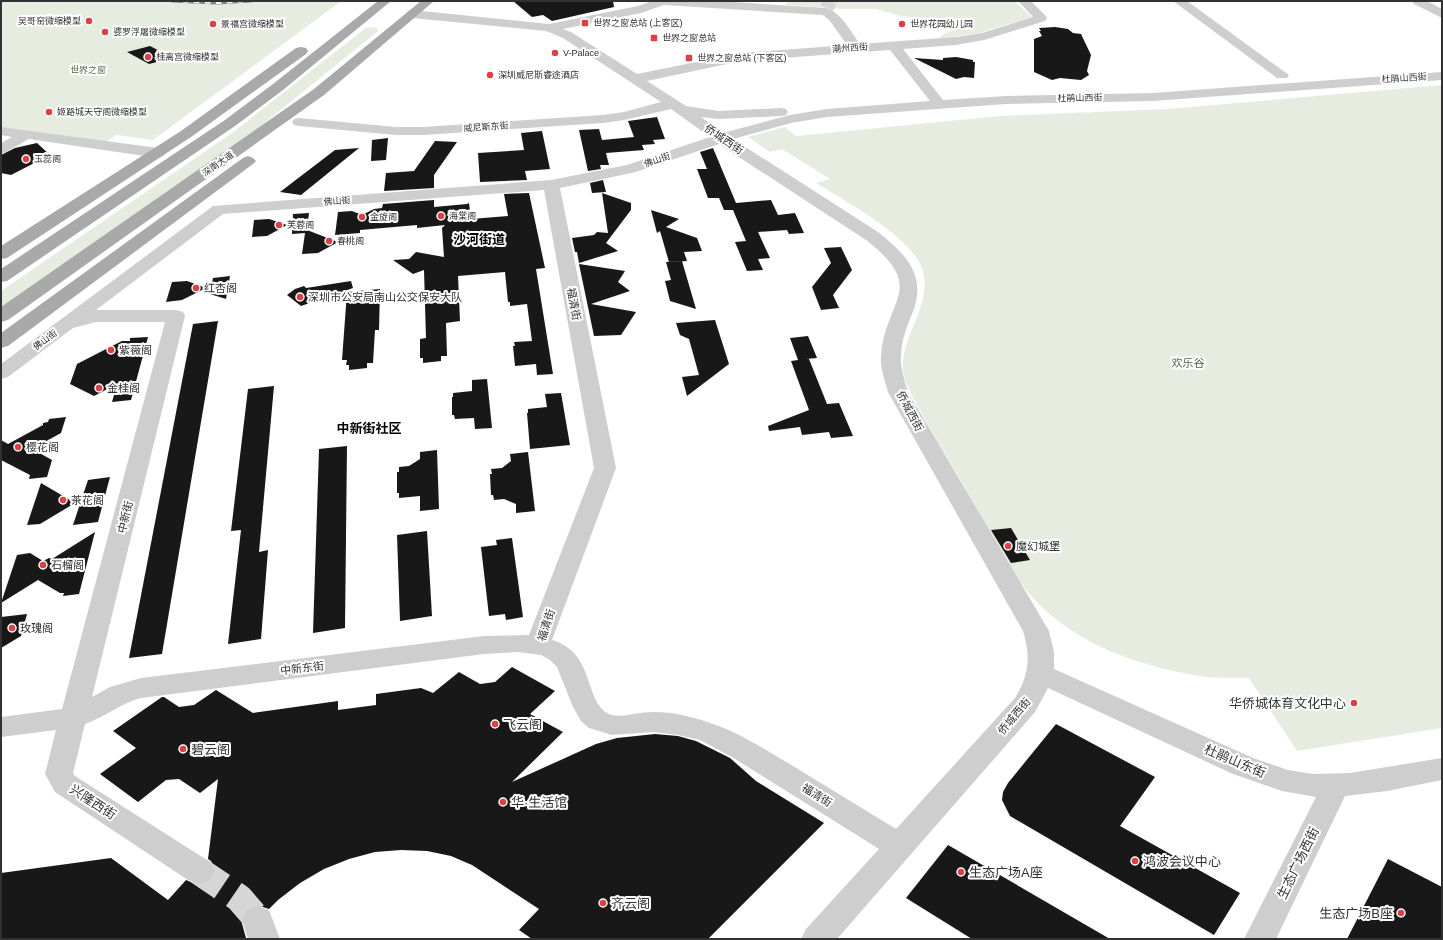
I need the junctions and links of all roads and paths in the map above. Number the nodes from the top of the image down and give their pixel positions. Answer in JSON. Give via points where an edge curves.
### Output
{"nodes":[{"id":1,"x":385,"y":1,"type":"edge"},
{"id":2,"x":428,"y":1,"type":"edge"},
{"id":3,"x":439,"y":1,"type":"edge"},
{"id":4,"x":663,"y":1,"type":"edge"},
{"id":5,"x":1024,"y":1,"type":"edge"},
{"id":6,"x":1179,"y":1,"type":"edge"},
{"id":7,"x":1418,"y":1,"type":"edge"},
{"id":8,"x":412,"y":14,"type":"junction"},
{"id":9,"x":1442,"y":14,"type":"edge"},
{"id":10,"x":358,"y":23,"type":"junction"},
{"id":11,"x":549,"y":28,"type":"junction"},
{"id":12,"x":893,"y":45,"type":"junction"},
{"id":13,"x":856,"y":48,"type":"junction"},
{"id":14,"x":1282,"y":75,"type":"dead end"},
{"id":15,"x":1442,"y":76,"type":"edge"},
{"id":16,"x":635,"y":79,"type":"junction"},
{"id":17,"x":278,"y":87,"type":"junction"},
{"id":18,"x":332,"y":96,"type":"junction"},
{"id":19,"x":939,"y":104,"type":"junction"},
{"id":20,"x":677,"y":106,"type":"junction"},
{"id":21,"x":841,"y":112,"type":"junction"},
{"id":22,"x":299,"y":122,"type":"junction"},
{"id":23,"x":269,"y":128,"type":"junction"},
{"id":24,"x":1,"y":132,"type":"edge"},
{"id":25,"x":186,"y":134,"type":"junction"},
{"id":26,"x":26,"y":135,"type":"junction"},
{"id":27,"x":721,"y":138,"type":"junction"},
{"id":28,"x":1,"y":149,"type":"edge"},
{"id":29,"x":158,"y":153,"type":"junction"},
{"id":30,"x":551,"y":186,"type":"junction"},
{"id":31,"x":88,"y":198,"type":"junction"},
{"id":32,"x":44,"y":248,"type":"junction"},
{"id":33,"x":1,"y":254,"type":"edge"},
{"id":34,"x":1,"y":277,"type":"edge"},
{"id":35,"x":109,"y":291,"type":"junction"},
{"id":36,"x":5,"y":311,"type":"edge"},
{"id":37,"x":109,"y":315,"type":"junction"},
{"id":38,"x":63,"y":326,"type":"junction"},
{"id":39,"x":1,"y":342,"type":"edge"},
{"id":40,"x":1,"y":373,"type":"edge"},
{"id":41,"x":538,"y":644,"type":"junction"},
{"id":42,"x":1041,"y":674,"type":"junction"},
{"id":43,"x":73,"y":718,"type":"junction"},
{"id":44,"x":1,"y":728,"type":"edge"},
{"id":45,"x":1442,"y":769,"type":"edge"},
{"id":46,"x":1336,"y":786,"type":"junction"},
{"id":47,"x":899,"y":846,"type":"junction"},
{"id":48,"x":199,"y":871,"type":"tunnel mouth"},
{"id":49,"x":817,"y":939,"type":"edge"},
{"id":50,"x":1260,"y":939,"type":"edge"}],
"edges":[{"from":1,"to":10,"type":"main road"},
{"from":2,"to":8,"type":"main road","name":"深南大道"},
{"from":3,"to":8,"type":"main road"},
{"from":4,"to":11,"type":"street","via":[[641,9]]},
{"from":4,"to":13,"type":"street","via":[[826,10]]},
{"from":5,"to":12,"type":"street","name":"潮州西街","via":[[1041,18],[976,38]]},
{"from":6,"to":14,"type":"street"},
{"from":7,"to":9,"type":"street"},
{"from":8,"to":11,"type":"street","name":"侨城西街"},
{"from":8,"to":18,"type":"main road","via":[[410,27],[406,32]]},
{"from":8,"to":23,"type":"main road","name":"深南大道","via":[[319,92]]},
{"from":10,"to":17,"type":"main road"},
{"from":10,"to":25,"type":"main road","via":[[361,4],[292,58]]},
{"from":11,"to":16,"type":"street","name":"侨城西街","via":[[576,39]]},
{"from":12,"to":13,"type":"street","name":"潮州西街"},
{"from":12,"to":19,"type":"street"},
{"from":13,"to":16,"type":"street","name":"潮州西街","via":[[730,58]]},
{"from":15,"to":19,"type":"street","name":"杜鹃山西街","via":[[1153,97],[1014,99]]},
{"from":16,"to":20,"type":"street","name":"侨城西街"},
{"from":17,"to":25,"type":"main road"},
{"from":17,"to":32,"type":"main road","via":[[230,123]]},
{"from":18,"to":22,"type":"main road"},
{"from":18,"to":23,"type":"main road"},
{"from":19,"to":21,"type":"street","name":"杜鹃山西街"},
{"from":20,"to":21,"type":"street","via":[[719,115]]},
{"from":20,"to":22,"type":"street","name":"威尼斯东街","via":[[603,119],[423,131]]},
{"from":20,"to":27,"type":"street","name":"侨城西街"},
{"from":21,"to":27,"type":"street","name":"杜鹃山西街","via":[[790,119]]},
{"from":22,"to":39,"type":"main road"},
{"from":23,"to":36,"type":"main road","name":"深南大道"},
{"from":24,"to":26,"type":"street"},
{"from":25,"to":29,"type":"main road"},
{"from":26,"to":28,"type":"street"},
{"from":26,"to":29,"type":"street"},
{"from":27,"to":30,"type":"street","name":"佛山街","via":[[631,169]]},
{"from":27,"to":42,"type":"street","name":"侨城西街","via":[[872,236],[900,263],[907,277],[909,290],[891,356],[898,392],[1036,631],[1043,655]]},
{"from":29,"to":31,"type":"main road"},
{"from":30,"to":35,"type":"street","name":"佛山街","via":[[219,209]]},
{"from":30,"to":41,"type":"street","name":"福清街","via":[[605,468]]},
{"from":31,"to":32,"type":"main road"},
{"from":31,"to":33,"type":"main road"},
{"from":32,"to":34,"type":"main road"},
{"from":35,"to":37,"type":"street","via":[[103,301],[104,310]]},
{"from":35,"to":38,"type":"street","name":"佛山街"},
{"from":37,"to":38,"type":"street","via":[[78,319]]},
{"from":37,"to":43,"type":"street","name":"中新街","via":[[176,316]]},
{"from":38,"to":40,"type":"street","name":"佛山街"},
{"from":41,"to":43,"type":"street","name":"中新东街","via":[[484,645],[140,688],[119,694],[89,712]]},
{"from":41,"to":47,"type":"street","name":"福清街","via":[[556,650],[567,661],[591,714],[600,721],[614,725],[651,722],[693,726],[717,735]]},
{"from":42,"to":46,"type":"street","name":"杜鹃山东街","via":[[1262,773],[1295,783]]},
{"from":42,"to":47,"type":"street","name":"侨城西街","via":[[1025,705]]},
{"from":43,"to":44,"type":"street"},
{"from":43,"to":48,"type":"street","name":"兴隆西街","via":[[60,767],[61,780]]},
{"from":45,"to":46,"type":"street","name":"杜鹃山东街"},
{"from":46,"to":50,"type":"street","name":"生态广场西街"},
{"from":47,"to":49,"type":"street","name":"侨城西街"}]}
